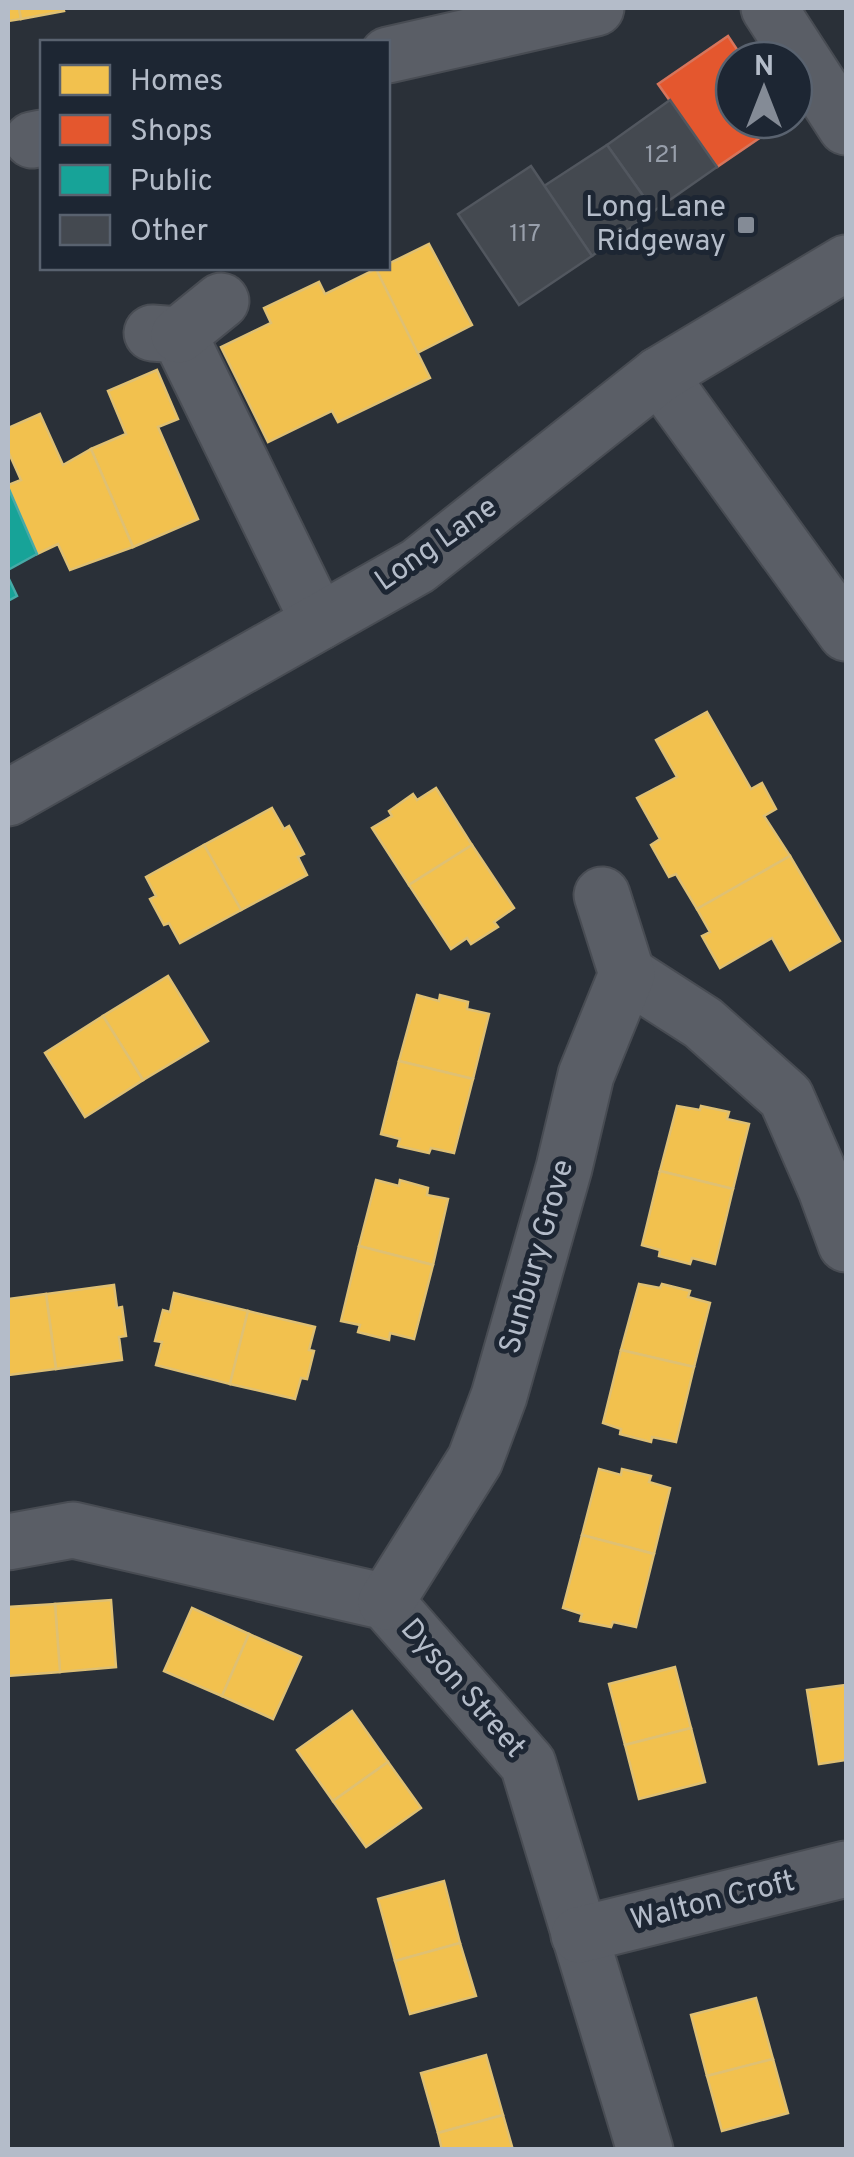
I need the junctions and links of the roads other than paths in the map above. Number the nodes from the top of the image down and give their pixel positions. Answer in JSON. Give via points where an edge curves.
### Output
{"nodes":[{"id":1,"x":596,"y":8,"type":"edge"},
{"id":2,"x":769,"y":8,"type":"edge"},
{"id":3,"x":390,"y":55,"type":"edge"},
{"id":4,"x":846,"y":126,"type":"edge"},
{"id":5,"x":846,"y":263,"type":"edge"},
{"id":6,"x":221,"y":301,"type":"dead end"},
{"id":7,"x":659,"y":375,"type":"junction"},
{"id":8,"x":319,"y":622,"type":"junction"},
{"id":9,"x":846,"y":633,"type":"edge"},
{"id":10,"x":8,"y":798,"type":"edge"},
{"id":11,"x":602,"y":895,"type":"dead end"},
{"id":12,"x":627,"y":974,"type":"junction"},
{"id":13,"x":846,"y":1244,"type":"edge"},
{"id":14,"x":8,"y":1542,"type":"edge"},
{"id":15,"x":386,"y":1602,"type":"junction"},
{"id":16,"x":846,"y":1869,"type":"edge"},
{"id":17,"x":579,"y":1935,"type":"junction"},
{"id":18,"x":645,"y":2150,"type":"edge"}],
"edges":[{"from":1,"to":3,"type":"street"},
{"from":2,"to":4,"type":"street"},
{"from":5,"to":7,"type":"street","name":"Long Lane"},
{"from":6,"to":8,"type":"street","via":[[165,334]]},
{"from":7,"to":8,"type":"street","name":"Long Lane","via":[[418,566]]},
{"from":7,"to":9,"type":"street"},
{"from":8,"to":10,"type":"street","name":"Long Lane"},
{"from":11,"to":12,"type":"street"},
{"from":12,"to":13,"type":"street","via":[[703,1023],[786,1096]]},
{"from":12,"to":15,"type":"street","name":"Sunbury Grove","via":[[586,1076],[499,1396],[475,1460]]},
{"from":14,"to":15,"type":"street","name":"Dyson Street","via":[[73,1530]]},
{"from":15,"to":17,"type":"street","name":"Dyson Street","via":[[528,1764]]},
{"from":16,"to":17,"type":"street","name":"Walton Croft"},
{"from":17,"to":18,"type":"street","name":"Dyson Street"}]}
